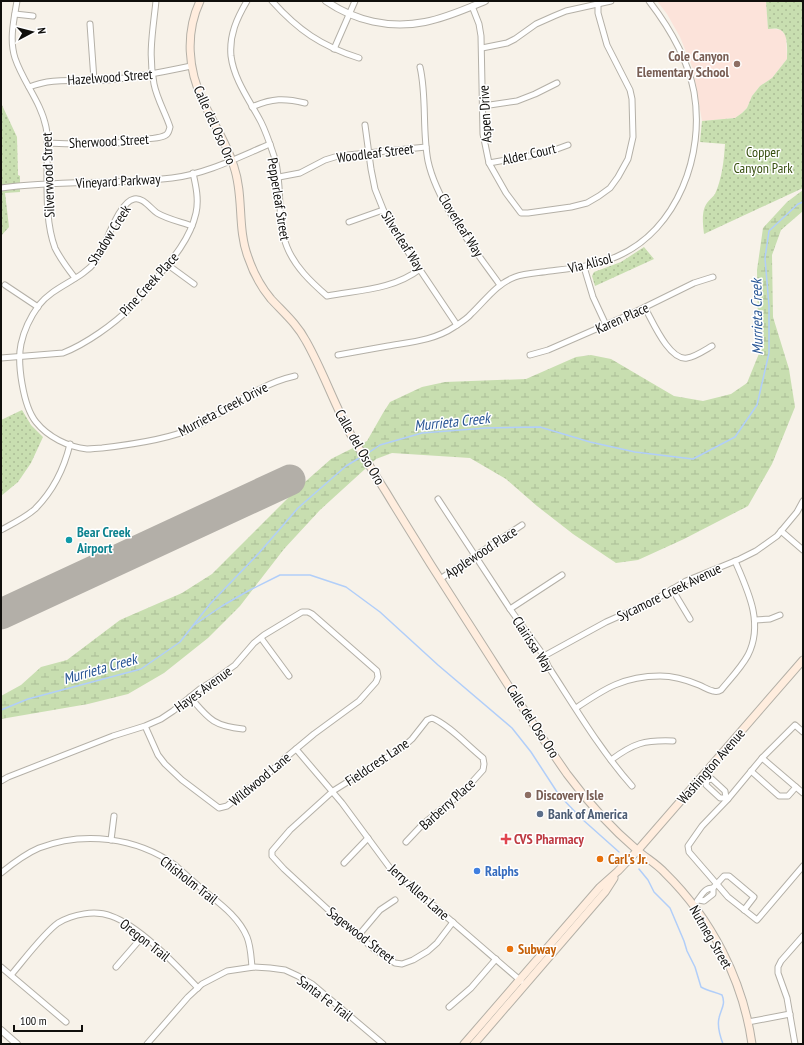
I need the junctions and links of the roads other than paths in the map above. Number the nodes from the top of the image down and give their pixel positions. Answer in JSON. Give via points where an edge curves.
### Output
{"nodes":[{"id":1,"x":17,"y":1,"type":"edge"},
{"id":2,"x":156,"y":1,"type":"edge"},
{"id":3,"x":200,"y":1,"type":"edge"},
{"id":4,"x":247,"y":1,"type":"edge"},
{"id":5,"x":272,"y":1,"type":"edge"},
{"id":6,"x":326,"y":1,"type":"edge"},
{"id":7,"x":355,"y":1,"type":"edge"},
{"id":8,"x":485,"y":1,"type":"edge"},
{"id":9,"x":611,"y":1,"type":"edge"},
{"id":10,"x":649,"y":1,"type":"edge"},
{"id":11,"x":598,"y":5,"type":"junction"},
{"id":12,"x":472,"y":6,"type":"junction"},
{"id":13,"x":15,"y":14,"type":"junction"},
{"id":14,"x":349,"y":15,"type":"junction"},
{"id":15,"x":33,"y":16,"type":"dead end"},
{"id":16,"x":90,"y":24,"type":"dead end"},
{"id":17,"x":482,"y":48,"type":"junction"},
{"id":18,"x":334,"y":49,"type":"junction"},
{"id":19,"x":359,"y":58,"type":"dead end"},
{"id":20,"x":191,"y":66,"type":"junction"},
{"id":21,"x":420,"y":67,"type":"dead end"},
{"id":22,"x":153,"y":75,"type":"junction"},
{"id":23,"x":94,"y":80,"type":"junction"},
{"id":24,"x":557,"y":83,"type":"dead end"},
{"id":25,"x":29,"y":87,"type":"junction"},
{"id":26,"x":305,"y":104,"type":"dead end"},
{"id":27,"x":483,"y":106,"type":"junction"},
{"id":28,"x":252,"y":107,"type":"junction"},
{"id":29,"x":365,"y":126,"type":"dead end"},
{"id":30,"x":47,"y":142,"type":"junction"},
{"id":31,"x":270,"y":144,"type":"junction"},
{"id":32,"x":568,"y":145,"type":"dead end"},
{"id":33,"x":426,"y":147,"type":"junction"},
{"id":34,"x":368,"y":153,"type":"junction"},
{"id":35,"x":232,"y":160,"type":"junction"},
{"id":36,"x":489,"y":163,"type":"junction"},
{"id":37,"x":193,"y":173,"type":"junction"},
{"id":38,"x":279,"y":177,"type":"junction"},
{"id":39,"x":47,"y":184,"type":"junction"},
{"id":40,"x":1,"y":188,"type":"edge"},
{"id":41,"x":383,"y":210,"type":"junction"},
{"id":42,"x":349,"y":222,"type":"dead end"},
{"id":43,"x":192,"y":226,"type":"junction"},
{"id":44,"x":168,"y":265,"type":"junction"},
{"id":45,"x":584,"y":267,"type":"junction"},
{"id":46,"x":420,"y":269,"type":"junction"},
{"id":47,"x":713,"y":277,"type":"dead end"},
{"id":48,"x":75,"y":278,"type":"junction"},
{"id":49,"x":194,"y":284,"type":"dead end"},
{"id":50,"x":5,"y":285,"type":"dead end"},
{"id":51,"x":500,"y":285,"type":"junction"},
{"id":52,"x":38,"y":308,"type":"junction"},
{"id":53,"x":645,"y":308,"type":"junction"},
{"id":54,"x":457,"y":325,"type":"junction"},
{"id":55,"x":606,"y":325,"type":"junction"},
{"id":56,"x":712,"y":346,"type":"dead end"},
{"id":57,"x":338,"y":355,"type":"dead end"},
{"id":58,"x":530,"y":355,"type":"dead end"},
{"id":59,"x":21,"y":357,"type":"junction"},
{"id":60,"x":1,"y":358,"type":"edge"},
{"id":61,"x":295,"y":376,"type":"dead end"},
{"id":62,"x":70,"y":444,"type":"junction"},
{"id":63,"x":438,"y":499,"type":"dead end"},
{"id":64,"x":803,"y":501,"type":"edge"},
{"id":65,"x":522,"y":525,"type":"dead end"},
{"id":66,"x":1,"y":530,"type":"edge"},
{"id":67,"x":782,"y":531,"type":"junction"},
{"id":68,"x":803,"y":550,"type":"edge"},
{"id":69,"x":475,"y":556,"type":"junction"},
{"id":70,"x":735,"y":561,"type":"junction"},
{"id":71,"x":562,"y":576,"type":"dead end"},
{"id":72,"x":440,"y":579,"type":"junction"},
{"id":73,"x":672,"y":589,"type":"junction"},
{"id":74,"x":510,"y":609,"type":"junction"},
{"id":75,"x":780,"y":615,"type":"dead end"},
{"id":76,"x":690,"y":619,"type":"dead end"},
{"id":77,"x":755,"y":620,"type":"junction"},
{"id":78,"x":260,"y":638,"type":"junction"},
{"id":79,"x":544,"y":656,"type":"junction"},
{"id":80,"x":803,"y":660,"type":"edge"},
{"id":81,"x":377,"y":671,"type":"joint"},
{"id":82,"x":289,"y":676,"type":"dead end"},
{"id":83,"x":190,"y":697,"type":"junction"},
{"id":84,"x":576,"y":708,"type":"junction"},
{"id":85,"x":145,"y":726,"type":"junction"},
{"id":86,"x":243,"y":729,"type":"dead end"},
{"id":87,"x":803,"y":732,"type":"edge"},
{"id":88,"x":673,"y":741,"type":"dead end"},
{"id":89,"x":296,"y":749,"type":"junction"},
{"id":90,"x":762,"y":758,"type":"junction"},
{"id":91,"x":611,"y":760,"type":"junction"},
{"id":92,"x":484,"y":764,"type":"joint"},
{"id":93,"x":751,"y":771,"type":"junction"},
{"id":94,"x":704,"y":778,"type":"junction"},
{"id":95,"x":1,"y":781,"type":"edge"},
{"id":96,"x":632,"y":786,"type":"dead end"},
{"id":97,"x":796,"y":787,"type":"junction"},
{"id":98,"x":722,"y":788,"type":"junction"},
{"id":99,"x":333,"y":791,"type":"junction"},
{"id":100,"x":803,"y":793,"type":"edge"},
{"id":101,"x":716,"y":794,"type":"junction"},
{"id":102,"x":727,"y":798,"type":"junction"},
{"id":103,"x":114,"y":816,"type":"dead end"},
{"id":104,"x":368,"y":838,"type":"junction"},
{"id":105,"x":111,"y":840,"type":"junction"},
{"id":106,"x":406,"y":842,"type":"dead end"},
{"id":107,"x":638,"y":850,"type":"junction"},
{"id":108,"x":272,"y":856,"type":"joint"},
{"id":109,"x":344,"y":863,"type":"dead end"},
{"id":110,"x":803,"y":866,"type":"edge"},
{"id":111,"x":618,"y":871,"type":"junction"},
{"id":112,"x":1,"y":873,"type":"edge"},
{"id":113,"x":715,"y":886,"type":"junction"},
{"id":114,"x":704,"y":891,"type":"junction"},
{"id":115,"x":709,"y":897,"type":"junction"},
{"id":116,"x":395,"y":900,"type":"dead end"},
{"id":117,"x":696,"y":902,"type":"junction"},
{"id":118,"x":582,"y":907,"type":"junction"},
{"id":119,"x":744,"y":910,"type":"junction"},
{"id":120,"x":453,"y":922,"type":"junction"},
{"id":121,"x":558,"y":935,"type":"junction"},
{"id":122,"x":143,"y":936,"type":"junction"},
{"id":123,"x":358,"y":936,"type":"junction"},
{"id":124,"x":803,"y":936,"type":"edge"},
{"id":125,"x":566,"y":937,"type":"junction"},
{"id":126,"x":496,"y":959,"type":"junction"},
{"id":127,"x":544,"y":963,"type":"junction"},
{"id":128,"x":1,"y":967,"type":"edge"},
{"id":129,"x":116,"y":967,"type":"dead end"},
{"id":130,"x":252,"y":967,"type":"junction"},
{"id":131,"x":11,"y":975,"type":"junction"},
{"id":132,"x":522,"y":982,"type":"junction"},
{"id":133,"x":198,"y":988,"type":"junction"},
{"id":134,"x":449,"y":1007,"type":"dead end"},
{"id":135,"x":790,"y":1014,"type":"junction"},
{"id":136,"x":66,"y":1022,"type":"dead end"},
{"id":137,"x":748,"y":1022,"type":"junction"},
{"id":138,"x":1,"y":1030,"type":"edge"},
{"id":139,"x":17,"y":1044,"type":"edge"},
{"id":140,"x":147,"y":1044,"type":"edge"},
{"id":141,"x":382,"y":1044,"type":"edge"},
{"id":142,"x":464,"y":1044,"type":"edge"},
{"id":143,"x":474,"y":1044,"type":"edge"},
{"id":144,"x":752,"y":1044,"type":"edge"},
{"id":145,"x":795,"y":1044,"type":"edge"}],
"edges":[{"from":1,"to":13,"type":"street","name":"Silverwood Street"},
{"from":2,"to":22,"type":"street","via":[[151,42]]},
{"from":3,"to":20,"type":"main road","name":"Calle del Oso Oro","via":[[191,30]]},
{"from":4,"to":28,"type":"street","name":"Pepperleaf Street","via":[[233,32],[231,48],[235,73]]},
{"from":5,"to":18,"type":"street","via":[[298,28]]},
{"from":6,"to":14,"type":"street"},
{"from":7,"to":14,"type":"street"},
{"from":8,"to":12,"type":"street"},
{"from":9,"to":11,"type":"street"},
{"from":10,"to":45,"type":"street","name":"Via Alisol","via":[[679,50],[694,93],[695,136],[690,170],[676,201],[660,224],[641,242],[619,255]]},
{"from":11,"to":17,"type":"street","via":[[566,11],[536,24],[507,43]]},
{"from":11,"to":36,"type":"street","name":"Aspen Drive","via":[[607,45],[632,99],[633,137],[628,159],[618,177],[610,188],[587,203],[521,213]]},
{"from":12,"to":14,"type":"street","via":[[437,19],[407,25],[382,24]]},
{"from":12,"to":17,"type":"street","name":"Aspen Drive","via":[[479,24]]},
{"from":13,"to":15,"type":"street"},
{"from":13,"to":25,"type":"street","name":"Silverwood Street","via":[[12,36],[15,59]]},
{"from":14,"to":18,"type":"street"},
{"from":16,"to":23,"type":"street"},
{"from":17,"to":27,"type":"street","name":"Aspen Drive"},
{"from":18,"to":19,"type":"street"},
{"from":20,"to":22,"type":"street","name":"Hazelwood Street"},
{"from":20,"to":35,"type":"main road","name":"Calle del Oso Oro","via":[[203,102]]},
{"from":21,"to":33,"type":"street","name":"Cloverleaf Way","via":[[424,83]]},
{"from":22,"to":23,"type":"street","name":"Hazelwood Street"},
{"from":22,"to":30,"type":"street","name":"Sherwood Street","via":[[161,106],[170,127],[166,136],[141,141],[85,144]]},
{"from":23,"to":25,"type":"street","name":"Hazelwood Street","via":[[52,81]]},
{"from":24,"to":27,"type":"street","via":[[517,101]]},
{"from":25,"to":30,"type":"street","name":"Silverwood Street","via":[[44,119]]},
{"from":26,"to":28,"type":"street","via":[[279,99]]},
{"from":27,"to":36,"type":"street","name":"Aspen Drive","via":[[483,134]]},
{"from":28,"to":31,"type":"street","name":"Pepperleaf Street"},
{"from":29,"to":34,"type":"street","name":"Silverleaf Way"},
{"from":30,"to":39,"type":"street","name":"Silverwood Street"},
{"from":31,"to":35,"type":"street","name":"Vineyard Parkway"},
{"from":31,"to":38,"type":"street","name":"Pepperleaf Street"},
{"from":32,"to":36,"type":"street","name":"Alder Court","via":[[546,153]]},
{"from":33,"to":34,"type":"street","name":"Woodleaf Street"},
{"from":33,"to":51,"type":"street","name":"Cloverleaf Way","via":[[434,183],[441,197]]},
{"from":34,"to":38,"type":"street","name":"Woodleaf Street","via":[[332,157],[300,173]]},
{"from":34,"to":41,"type":"street","name":"Silverleaf Way","via":[[375,188]]},
{"from":35,"to":37,"type":"street","name":"Vineyard Parkway"},
{"from":35,"to":72,"type":"main road","name":"Calle del Oso Oro","via":[[238,181],[243,242],[257,278],[269,297],[295,323],[304,337],[351,435]]},
{"from":37,"to":39,"type":"street","name":"Vineyard Parkway","via":[[172,178]]},
{"from":37,"to":43,"type":"street","name":"Pine Creek Place","via":[[198,198]]},
{"from":38,"to":46,"type":"street","name":"Pepperleaf Street","via":[[282,227],[287,247],[297,266],[327,296],[393,284]]},
{"from":39,"to":40,"type":"street","name":"Vineyard Parkway"},
{"from":39,"to":48,"type":"street","name":"Silverwood Street","via":[[52,236],[56,249]]},
{"from":41,"to":42,"type":"street"},
{"from":41,"to":46,"type":"street","name":"Silverleaf Way"},
{"from":43,"to":44,"type":"street","name":"Pine Creek Place","via":[[179,251]]},
{"from":43,"to":48,"type":"street","name":"Shadow Creek","via":[[158,214],[139,199],[133,199],[123,207],[96,261]]},
{"from":44,"to":49,"type":"street"},
{"from":44,"to":59,"type":"street","name":"Pine Creek Place","via":[[121,316],[72,350],[63,354]]},
{"from":45,"to":51,"type":"street","name":"Via Alisol","via":[[524,275]]},
{"from":45,"to":55,"type":"street","via":[[592,297]]},
{"from":46,"to":54,"type":"street","name":"Silverleaf Way"},
{"from":47,"to":53,"type":"street","name":"Karen Place","via":[[694,283]]},
{"from":48,"to":52,"type":"street","name":"Shadow Creek","via":[[52,294]]},
{"from":50,"to":52,"type":"street"},
{"from":51,"to":54,"type":"street","name":"Via Alisol","via":[[470,316]]},
{"from":52,"to":59,"type":"street","name":"Shadow Creek","via":[[26,328],[21,345]]},
{"from":53,"to":55,"type":"street","name":"Karen Place"},
{"from":53,"to":56,"type":"street","via":[[664,342],[679,356],[690,358]]},
{"from":54,"to":57,"type":"street","name":"Via Alisol","via":[[425,340]]},
{"from":55,"to":58,"type":"street","name":"Karen Place"},
{"from":59,"to":60,"type":"street","name":"Pine Creek Place"},
{"from":59,"to":62,"type":"street","name":"Murrieta Creek Drive","via":[[24,393],[35,421],[47,433]]},
{"from":61,"to":62,"type":"street","name":"Murrieta Creek Drive","via":[[279,380],[247,395],[178,435],[87,449]]},
{"from":62,"to":66,"type":"street","via":[[56,482],[46,497],[34,509]]},
{"from":63,"to":69,"type":"street","name":"Clairissa Way"},
{"from":64,"to":67,"type":"street","name":"Sycamore Creek Avenue"},
{"from":65,"to":69,"type":"street","name":"Applewood Place"},
{"from":67,"to":68,"type":"street"},
{"from":67,"to":70,"type":"street","name":"Sycamore Creek Avenue","via":[[756,551]]},
{"from":69,"to":72,"type":"street","name":"Applewood Place"},
{"from":69,"to":74,"type":"street","name":"Clairissa Way"},
{"from":70,"to":73,"type":"street","name":"Sycamore Creek Avenue"},
{"from":70,"to":77,"type":"street","via":[[752,600]]},
{"from":71,"to":74,"type":"street"},
{"from":72,"to":107,"type":"main road","name":"Calle del Oso Oro","via":[[570,777],[601,815]]},
{"from":73,"to":76,"type":"street"},
{"from":73,"to":79,"type":"street","name":"Sycamore Creek Avenue"},
{"from":74,"to":79,"type":"street","name":"Clairissa Way"},
{"from":75,"to":77,"type":"street"},
{"from":77,"to":84,"type":"street","via":[[754,634],[747,656],[732,678],[717,692],[680,679],[661,676],[640,678],[616,684]]},
{"from":78,"to":81,"type":"street","name":"Hayes Avenue","via":[[302,612],[308,612]]},
{"from":78,"to":82,"type":"street"},
{"from":78,"to":83,"type":"street","name":"Hayes Avenue","via":[[235,665]]},
{"from":79,"to":84,"type":"street","name":"Clairissa Way"},
{"from":80,"to":94,"type":"main road","name":"Washington Avenue"},
{"from":81,"to":89,"type":"street","name":"Wildwood Lane","via":[[376,682],[358,702]]},
{"from":83,"to":85,"type":"street","name":"Hayes Avenue","via":[[173,711]]},
{"from":83,"to":86,"type":"street","via":[[213,722],[221,726]]},
{"from":84,"to":91,"type":"street","name":"Clairissa Way"},
{"from":85,"to":89,"type":"street","name":"Wildwood Lane","via":[[158,755],[165,764],[219,808],[228,806]]},
{"from":85,"to":95,"type":"street","name":"Hayes Avenue","via":[[113,736]]},
{"from":87,"to":90,"type":"street","via":[[795,725]]},
{"from":88,"to":91,"type":"street","via":[[647,741],[637,744]]},
{"from":89,"to":99,"type":"street","name":"Jerry Allen Lane"},
{"from":90,"to":93,"type":"street"},
{"from":90,"to":97,"type":"street"},
{"from":91,"to":96,"type":"street","name":"Clairissa Way"},
{"from":92,"to":99,"type":"street","name":"Fieldcrest Lane","via":[[483,758],[432,718],[427,720],[402,748]]},
{"from":92,"to":106,"type":"street","name":"Barberry Place","via":[[483,770],[463,792],[423,824]]},
{"from":93,"to":97,"type":"street","via":[[779,796],[788,796]]},
{"from":93,"to":102,"type":"street"},
{"from":94,"to":98,"type":"street","via":[[712,779]]},
{"from":94,"to":101,"type":"street","via":[[706,785]]},
{"from":94,"to":107,"type":"main road","name":"Washington Avenue"},
{"from":97,"to":100,"type":"street"},
{"from":98,"to":101,"type":"street"},
{"from":98,"to":102,"type":"street"},
{"from":99,"to":104,"type":"street","name":"Jerry Allen Lane"},
{"from":99,"to":108,"type":"street","name":"Fieldcrest Lane","via":[[290,830],[272,851]]},
{"from":101,"to":102,"type":"street","via":[[720,798]]},
{"from":102,"to":113,"type":"street","via":[[688,846],[689,852]]},
{"from":103,"to":105,"type":"street"},
{"from":104,"to":109,"type":"street"},
{"from":104,"to":120,"type":"street","name":"Jerry Allen Lane","via":[[390,868]]},
{"from":105,"to":112,"type":"street","name":"Chisholm Trail","via":[[91,838],[54,843],[20,858]]},
{"from":105,"to":130,"type":"street","name":"Chisholm Trail","via":[[142,848],[169,862],[236,918],[248,938]]},
{"from":107,"to":111,"type":"main road","name":"Washington Avenue"},
{"from":107,"to":117,"type":"main road","name":"Nutmeg Street"},
{"from":108,"to":123,"type":"street","name":"Sagewood Street","via":[[284,870]]},
{"from":110,"to":119,"type":"street","via":[[756,920]]},
{"from":111,"to":118,"type":"main road","name":"Washington Avenue"},
{"from":111,"to":125,"type":"main road","name":"Washington Avenue","via":[[605,892]]},
{"from":113,"to":114,"type":"street"},
{"from":113,"to":115,"type":"street","via":[[713,894]]},
{"from":113,"to":119,"type":"street"},
{"from":113,"to":119,"type":"street","via":[[724,876],[729,876],[754,897]]},
{"from":114,"to":115,"type":"street"},
{"from":114,"to":117,"type":"street"},
{"from":115,"to":117,"type":"street"},
{"from":116,"to":123,"type":"street","via":[[380,910]]},
{"from":117,"to":137,"type":"main road","name":"Nutmeg Street","via":[[728,964],[740,992]]},
{"from":118,"to":121,"type":"main road","name":"Washington Avenue"},
{"from":118,"to":125,"type":"main road","via":[[583,911],[568,930]]},
{"from":120,"to":123,"type":"street","name":"Sagewood Street","via":[[428,951],[402,964],[395,963]]},
{"from":120,"to":126,"type":"street","name":"Jerry Allen Lane"},
{"from":121,"to":127,"type":"main road"},
{"from":121,"to":132,"type":"main road","name":"Washington Avenue"},
{"from":122,"to":129,"type":"street"},
{"from":122,"to":131,"type":"street","name":"Oregon Trail","via":[[123,921],[110,916],[83,914],[71,917],[58,923]]},
{"from":122,"to":133,"type":"street","name":"Oregon Trail"},
{"from":124,"to":135,"type":"street","via":[[778,967]]},
{"from":125,"to":127,"type":"main road","name":"Washington Avenue"},
{"from":126,"to":132,"type":"street","name":"Jerry Allen Lane"},
{"from":126,"to":134,"type":"street","via":[[471,988]]},
{"from":127,"to":132,"type":"main road","name":"Washington Avenue"},
{"from":128,"to":131,"type":"street"},
{"from":130,"to":133,"type":"street","name":"Santa Fe Trail","via":[[226,971]]},
{"from":130,"to":141,"type":"street","name":"Santa Fe Trail","via":[[284,970],[312,984]]},
{"from":131,"to":136,"type":"street"},
{"from":132,"to":142,"type":"main road","name":"Washington Avenue"},
{"from":132,"to":143,"type":"main road","name":"Washington Avenue"},
{"from":133,"to":140,"type":"street","name":"Santa Fe Trail"},
{"from":135,"to":137,"type":"street"},
{"from":135,"to":145,"type":"street"},
{"from":137,"to":144,"type":"main road","name":"Nutmeg Street"},
{"from":138,"to":139,"type":"street"}]}
